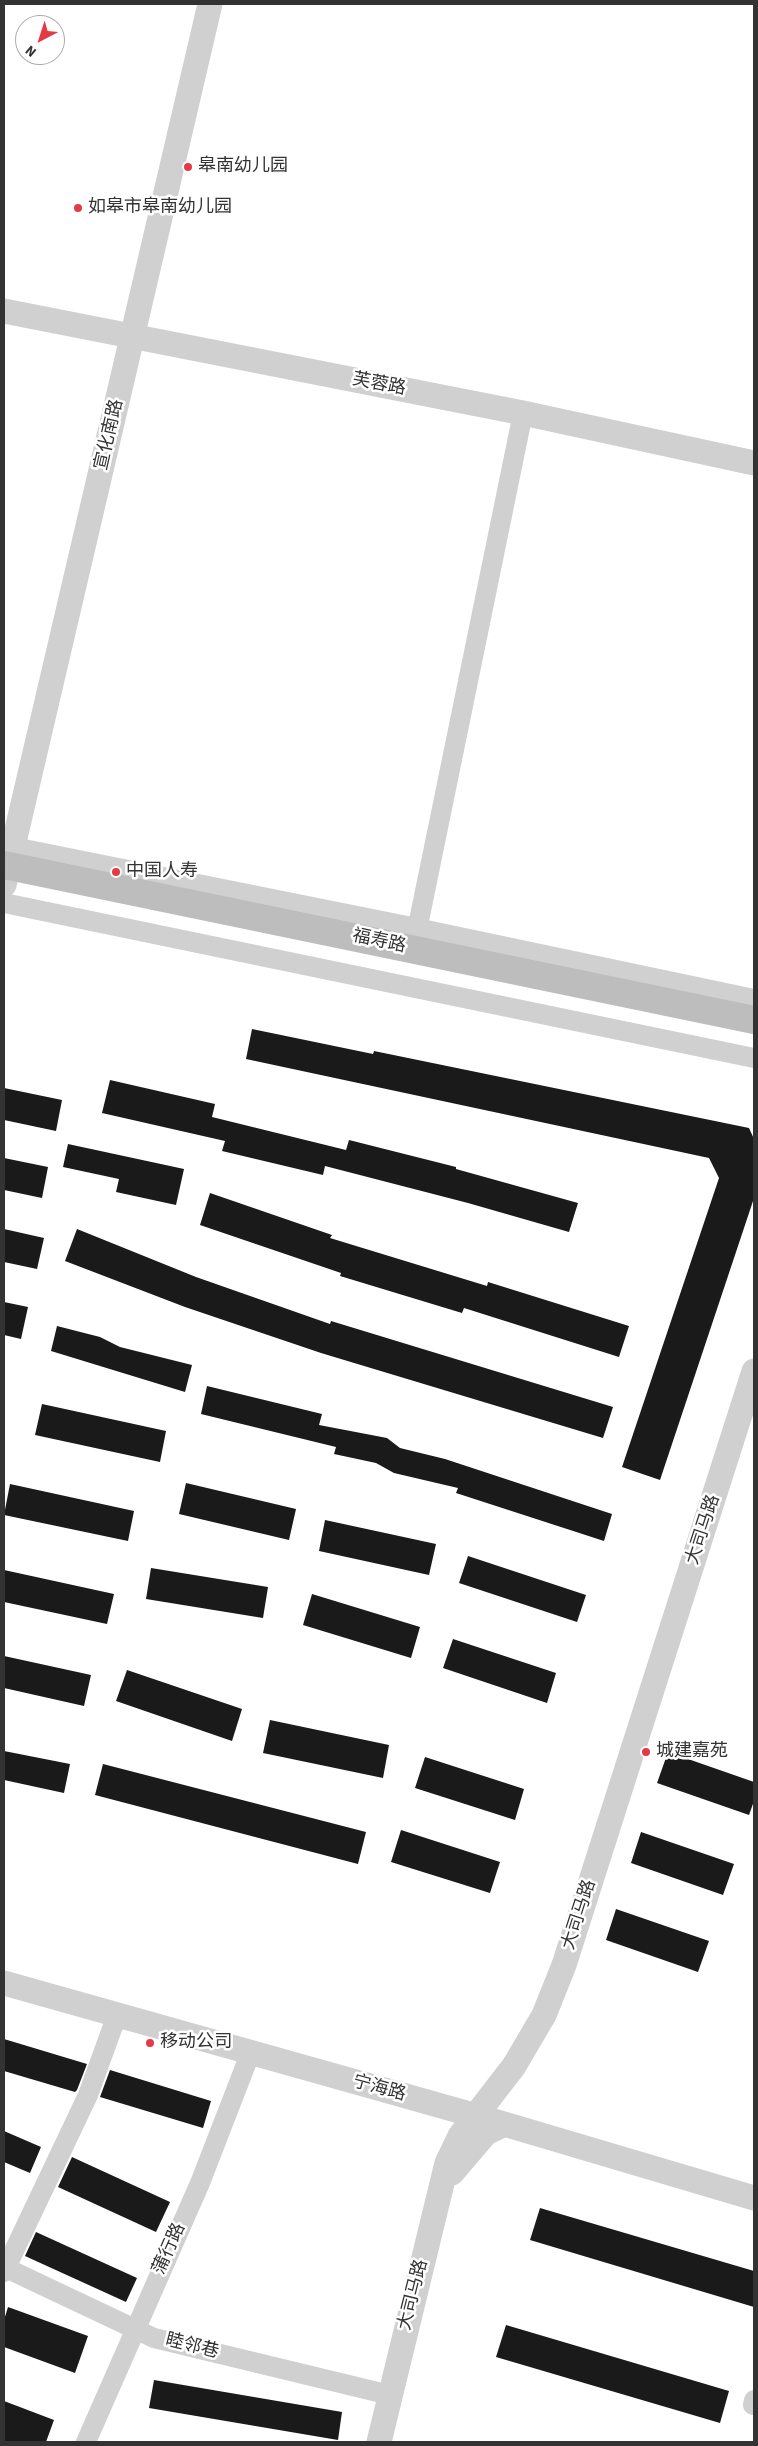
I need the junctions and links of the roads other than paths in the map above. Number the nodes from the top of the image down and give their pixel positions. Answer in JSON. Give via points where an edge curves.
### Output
{"nodes":[{"id":1,"x":210,"y":4,"type":"edge"},
{"id":2,"x":4,"y":311,"type":"edge"},
{"id":3,"x":133,"y":336,"type":"junction"},
{"id":4,"x":522,"y":413,"type":"junction"},
{"id":5,"x":754,"y":463,"type":"edge"},
{"id":6,"x":6,"y":872,"type":"edge"},
{"id":7,"x":415,"y":938,"type":"junction"},
{"id":8,"x":754,"y":999,"type":"edge"},
{"id":9,"x":754,"y":1020,"type":"edge"},
{"id":10,"x":754,"y":1035,"type":"edge"},
{"id":11,"x":754,"y":1058,"type":"edge"},
{"id":12,"x":754,"y":1371,"type":"edge"},
{"id":13,"x":4,"y":1983,"type":"edge"},
{"id":14,"x":117,"y":2016,"type":"junction"},
{"id":15,"x":250,"y":2054,"type":"junction"},
{"id":16,"x":477,"y":2116,"type":"junction"},
{"id":17,"x":504,"y":2125,"type":"junction"},
{"id":18,"x":439,"y":2192,"type":"junction"},
{"id":19,"x":754,"y":2198,"type":"edge"},
{"id":20,"x":4,"y":2269,"type":"edge"},
{"id":21,"x":135,"y":2328,"type":"junction"},
{"id":22,"x":390,"y":2395,"type":"junction"},
{"id":23,"x":86,"y":2442,"type":"edge"},
{"id":24,"x":379,"y":2442,"type":"edge"}],
"edges":[{"from":1,"to":3,"type":"street","name":"宣化南路"},
{"from":2,"to":3,"type":"street","name":"芙蓉路"},
{"from":3,"to":4,"type":"street","name":"芙蓉路"},
{"from":3,"to":6,"type":"street","name":"宣化南路"},
{"from":4,"to":5,"type":"street","name":"芙蓉路"},
{"from":4,"to":7,"type":"street"},
{"from":6,"to":7,"type":"main road","name":"福寿路"},
{"from":6,"to":10,"type":"main road","name":"福寿路"},
{"from":6,"to":11,"type":"street"},
{"from":7,"to":8,"type":"street"},
{"from":7,"to":9,"type":"main road","name":"福寿路"},
{"from":12,"to":16,"type":"street","name":"大司马路","via":[[564,1965],[544,2015],[514,2066]]},
{"from":13,"to":14,"type":"street","name":"宁海路"},
{"from":14,"to":15,"type":"street","name":"宁海路"},
{"from":14,"to":20,"type":"street","via":[[88,2095]]},
{"from":15,"to":16,"type":"street","name":"宁海路"},
{"from":15,"to":21,"type":"street","name":"蒲行路","via":[[200,2183]]},
{"from":16,"to":17,"type":"street","name":"宁海路"},
{"from":16,"to":18,"type":"street","name":"大司马路","via":[[460,2136],[447,2163]]},
{"from":17,"to":18,"type":"street","via":[[486,2133],[458,2164]]},
{"from":17,"to":19,"type":"street","name":"宁海路"},
{"from":18,"to":22,"type":"street","name":"大司马路"},
{"from":20,"to":21,"type":"street","name":"睦邻巷"},
{"from":21,"to":22,"type":"street","name":"睦邻巷","via":[[154,2338]]},
{"from":21,"to":23,"type":"street","name":"蒲行路"},
{"from":22,"to":24,"type":"street","name":"大司马路"}]}
